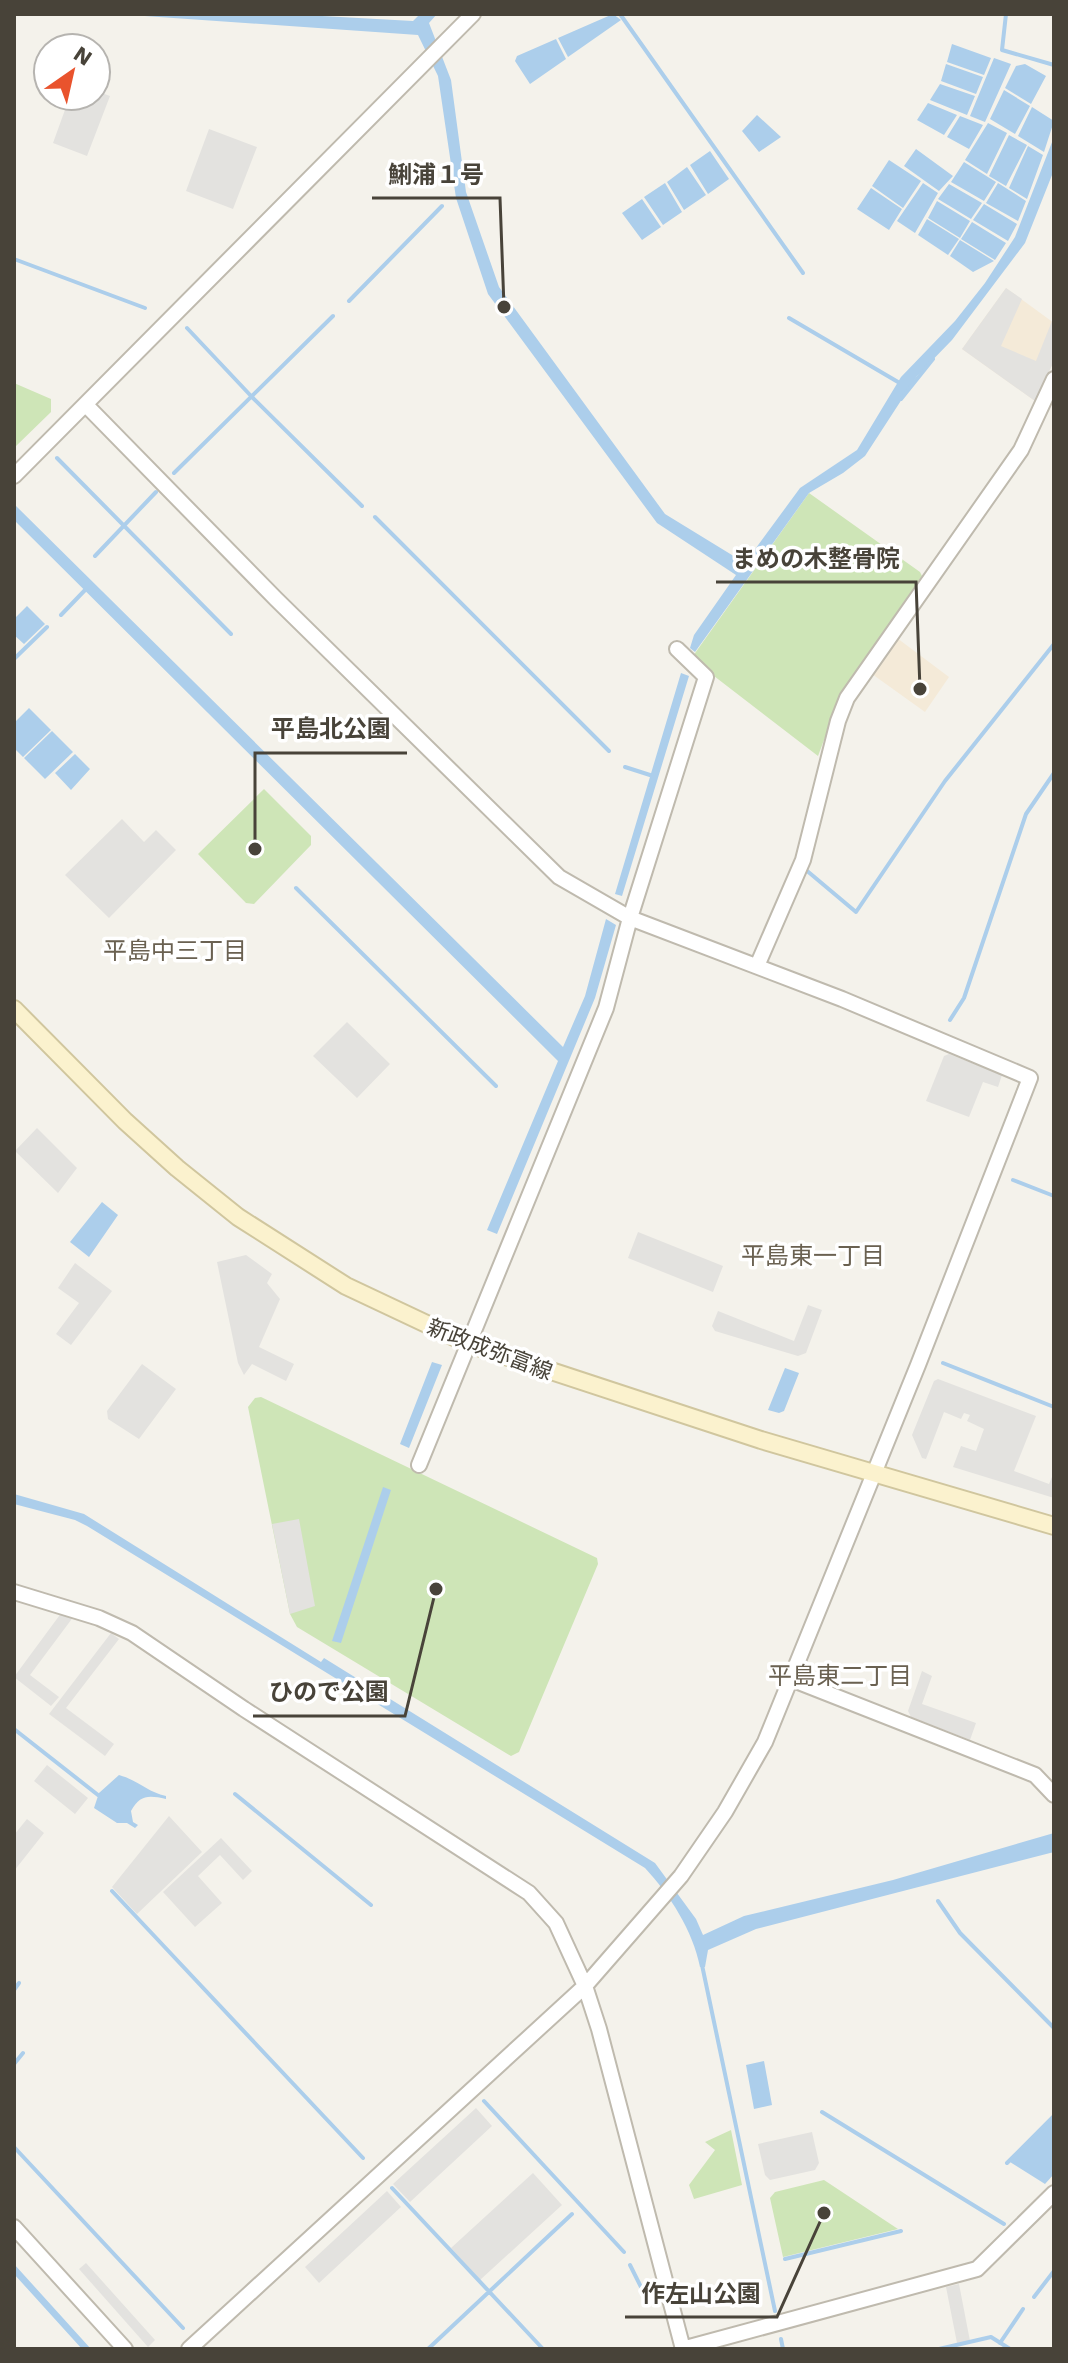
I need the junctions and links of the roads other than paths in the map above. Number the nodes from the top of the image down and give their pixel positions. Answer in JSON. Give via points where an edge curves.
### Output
{"nodes":[{"id":1,"x":473,"y":14,"type":"edge"},
{"id":2,"x":1054,"y":379,"type":"edge"},
{"id":3,"x":86,"y":405,"type":"junction"},
{"id":4,"x":14,"y":476,"type":"edge"},
{"id":5,"x":677,"y":649,"type":"dead end"},
{"id":6,"x":630,"y":918,"type":"junction"},
{"id":7,"x":757,"y":966,"type":"junction"},
{"id":8,"x":14,"y":1009,"type":"edge"},
{"id":9,"x":469,"y":1344,"type":"junction"},
{"id":10,"x":419,"y":1465,"type":"dead end"},
{"id":11,"x":873,"y":1474,"type":"junction"},
{"id":12,"x":1054,"y":1526,"type":"edge"},
{"id":13,"x":14,"y":1592,"type":"edge"},
{"id":14,"x":791,"y":1679,"type":"junction"},
{"id":15,"x":1054,"y":1795,"type":"edge"},
{"id":16,"x":585,"y":1986,"type":"junction"},
{"id":17,"x":1054,"y":2193,"type":"edge"},
{"id":18,"x":14,"y":2227,"type":"edge"},
{"id":19,"x":125,"y":2349,"type":"edge"},
{"id":20,"x":189,"y":2349,"type":"edge"},
{"id":21,"x":682,"y":2349,"type":"edge"}],
"edges":[{"from":1,"to":3,"type":"street"},
{"from":2,"to":7,"type":"street","via":[[1021,450],[847,698],[803,860]]},
{"from":3,"to":4,"type":"street"},
{"from":3,"to":6,"type":"street","via":[[559,877]]},
{"from":5,"to":6,"type":"street","via":[[706,677]]},
{"from":6,"to":7,"type":"street"},
{"from":6,"to":9,"type":"street","via":[[606,1008]]},
{"from":7,"to":11,"type":"street","via":[[1030,1078]]},
{"from":8,"to":9,"type":"main road","name":"新政成弥富線","via":[[125,1121],[238,1217],[346,1286]]},
{"from":9,"to":10,"type":"street"},
{"from":9,"to":11,"type":"main road","name":"新政成弥富線"},
{"from":11,"to":12,"type":"main road","name":"新政成弥富線"},
{"from":11,"to":14,"type":"street"},
{"from":13,"to":16,"type":"street","via":[[132,1633],[529,1893],[556,1923]]},
{"from":14,"to":15,"type":"street","via":[[1035,1775]]},
{"from":14,"to":16,"type":"street","via":[[765,1742],[699,1852]]},
{"from":16,"to":20,"type":"street"},
{"from":16,"to":21,"type":"street"},
{"from":17,"to":21,"type":"street","via":[[977,2269]]},
{"from":18,"to":19,"type":"street"}]}
